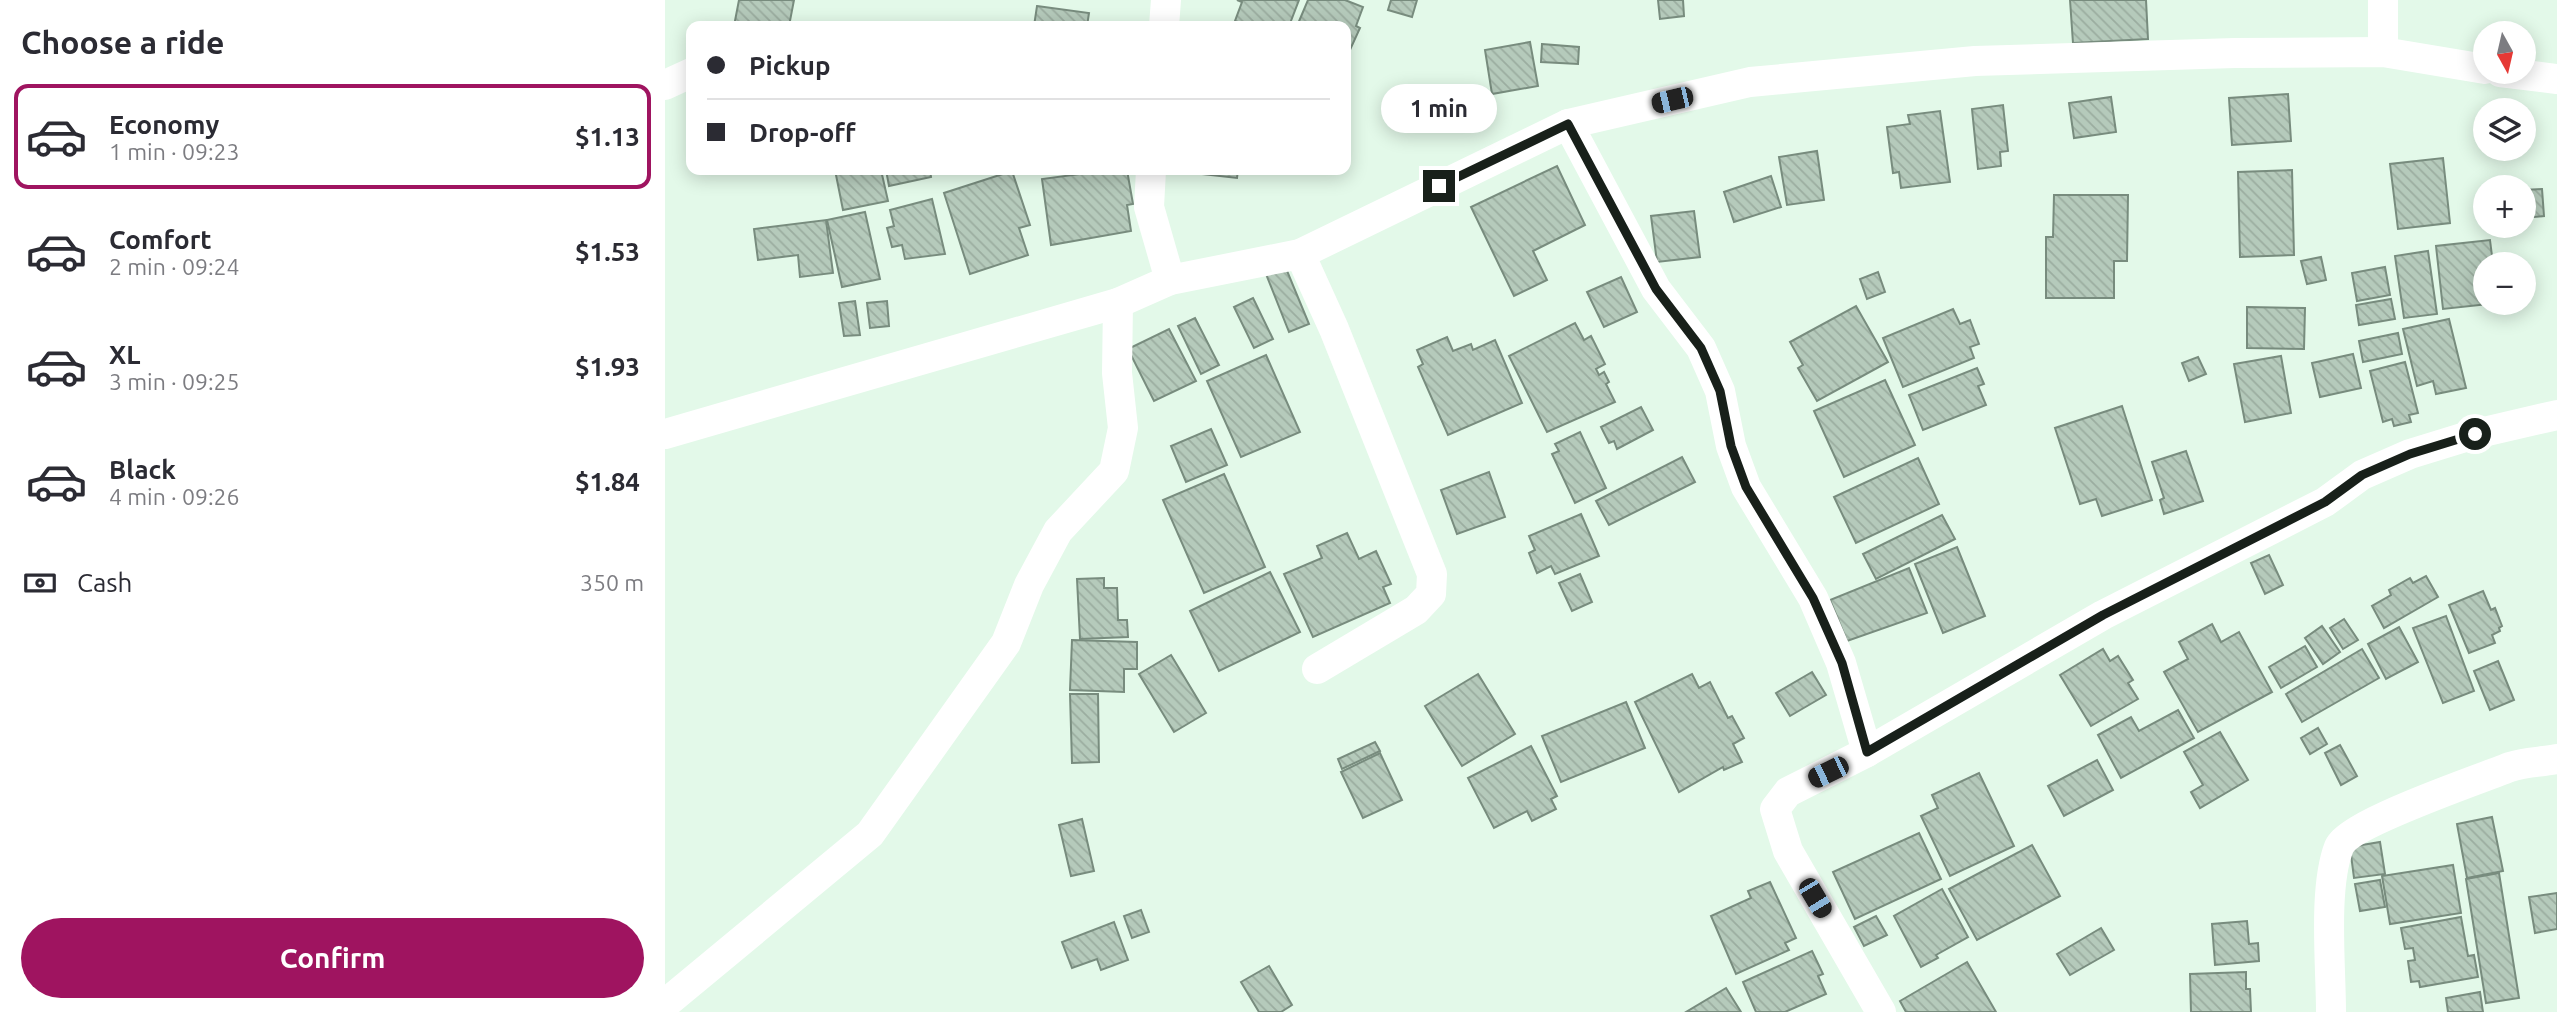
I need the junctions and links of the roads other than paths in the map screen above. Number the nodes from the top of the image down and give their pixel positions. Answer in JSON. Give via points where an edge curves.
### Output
{"nodes":[{"id":1,"x":1166,"y":0,"type":"edge"},
{"id":2,"x":2383,"y":0,"type":"edge"},
{"id":3,"x":1164,"y":21,"type":"edge"},
{"id":4,"x":2383,"y":52,"type":"junction"},
{"id":5,"x":2473,"y":67,"type":"edge"},
{"id":6,"x":686,"y":75,"type":"edge"},
{"id":7,"x":2536,"y":76,"type":"edge"},
{"id":8,"x":2557,"y":79,"type":"edge"},
{"id":9,"x":665,"y":85,"type":"edge"},
{"id":10,"x":1568,"y":124,"type":"junction"},
{"id":11,"x":1151,"y":175,"type":"edge"},
{"id":12,"x":1300,"y":254,"type":"junction"},
{"id":13,"x":1170,"y":280,"type":"junction"},
{"id":14,"x":1118,"y":303,"type":"junction"},
{"id":15,"x":2557,"y":415,"type":"edge"},
{"id":16,"x":665,"y":435,"type":"edge"},
{"id":17,"x":1318,"y":669,"type":"dead end"},
{"id":18,"x":1867,"y":752,"type":"junction"},
{"id":19,"x":2557,"y":759,"type":"edge"},
{"id":20,"x":665,"y":1004,"type":"edge"},
{"id":21,"x":1881,"y":1012,"type":"edge"},
{"id":22,"x":2331,"y":1012,"type":"edge"}],
"edges":[{"from":1,"to":3,"type":"street"},
{"from":2,"to":4,"type":"street"},
{"from":4,"to":5,"type":"street"},
{"from":4,"to":10,"type":"street","via":[[1975,61],[1750,82]]},
{"from":6,"to":9,"type":"street"},
{"from":7,"to":8,"type":"street"},
{"from":10,"to":12,"type":"street"},
{"from":10,"to":18,"type":"street","via":[[1656,289],[1701,348],[1720,391],[1731,446],[1746,487],[1813,598],[1842,663]]},
{"from":11,"to":13,"type":"street","via":[[1149,207]]},
{"from":12,"to":13,"type":"street"},
{"from":12,"to":17,"type":"street","via":[[1432,574],[1431,594],[1416,610]]},
{"from":13,"to":14,"type":"street"},
{"from":14,"to":16,"type":"street"},
{"from":14,"to":20,"type":"street","via":[[1117,373],[1123,428],[1114,471],[1058,531],[1006,643],[870,834]]},
{"from":15,"to":18,"type":"street","via":[[2475,434],[2362,475],[2325,502],[2103,615]]},
{"from":18,"to":21,"type":"street","via":[[1788,792],[1775,809],[1788,852]]},
{"from":19,"to":22,"type":"street","via":[[2509,767],[2422,801],[2356,830],[2340,844],[2332,880]]}]}
